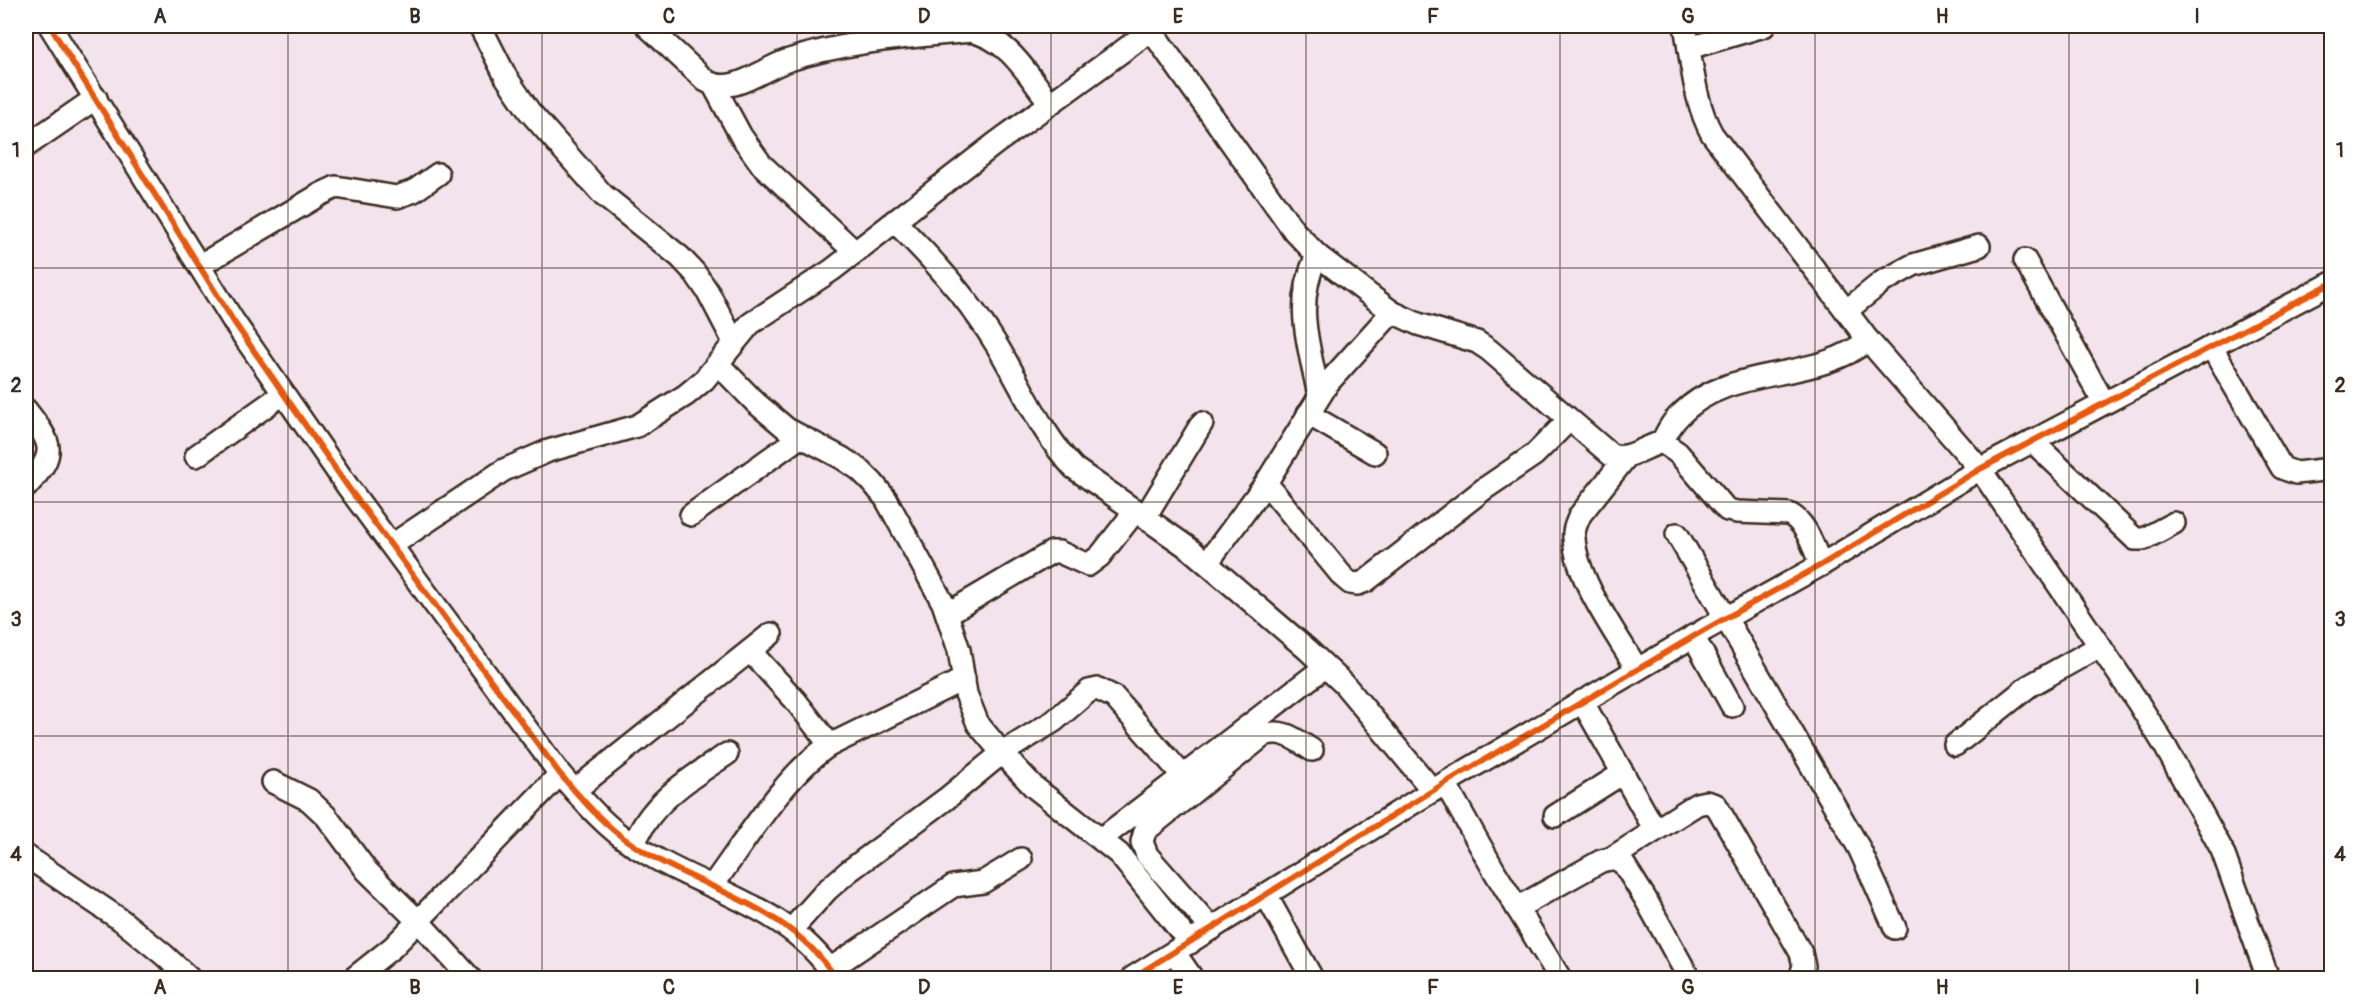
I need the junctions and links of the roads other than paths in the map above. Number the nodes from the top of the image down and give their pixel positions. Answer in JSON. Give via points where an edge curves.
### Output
{"nodes":[{"id":1,"x":51,"y":26,"type":"edge"},
{"id":2,"x":480,"y":26,"type":"edge"},
{"id":3,"x":992,"y":26,"type":"edge"},
{"id":4,"x":1685,"y":26,"type":"edge"},
{"id":5,"x":1764,"y":26,"type":"edge"},
{"id":6,"x":655,"y":28,"type":"edge"},
{"id":7,"x":1154,"y":28,"type":"edge"},
{"id":8,"x":1003,"y":45,"type":"junction"},
{"id":9,"x":1689,"y":48,"type":"junction"},
{"id":10,"x":714,"y":86,"type":"junction"},
{"id":11,"x":96,"y":98,"type":"junction"},
{"id":12,"x":1050,"y":103,"type":"junction"},
{"id":13,"x":26,"y":146,"type":"edge"},
{"id":14,"x":438,"y":174,"type":"dead end"},
{"id":15,"x":894,"y":221,"type":"junction"},
{"id":16,"x":1979,"y":246,"type":"dead end"},
{"id":17,"x":855,"y":252,"type":"junction"},
{"id":18,"x":1317,"y":255,"type":"junction"},
{"id":19,"x":2025,"y":260,"type":"dead end"},
{"id":20,"x":199,"y":266,"type":"junction"},
{"id":21,"x":2331,"y":283,"type":"edge"},
{"id":22,"x":1846,"y":311,"type":"junction"},
{"id":23,"x":1392,"y":312,"type":"junction"},
{"id":24,"x":1868,"y":340,"type":"junction"},
{"id":25,"x":734,"y":342,"type":"junction"},
{"id":26,"x":2211,"y":346,"type":"junction"},
{"id":27,"x":718,"y":364,"type":"junction"},
{"id":28,"x":283,"y":394,"type":"junction"},
{"id":29,"x":1319,"y":396,"type":"junction"},
{"id":30,"x":2104,"y":403,"type":"junction"},
{"id":31,"x":26,"y":410,"type":"edge"},
{"id":32,"x":1308,"y":414,"type":"junction"},
{"id":33,"x":1569,"y":420,"type":"junction"},
{"id":34,"x":1202,"y":423,"type":"dead end"},
{"id":35,"x":800,"y":437,"type":"junction"},
{"id":36,"x":2032,"y":441,"type":"junction"},
{"id":37,"x":1662,"y":442,"type":"junction"},
{"id":38,"x":1375,"y":453,"type":"dead end"},
{"id":39,"x":196,"y":456,"type":"dead end"},
{"id":40,"x":1628,"y":456,"type":"junction"},
{"id":41,"x":2331,"y":469,"type":"edge"},
{"id":42,"x":1980,"y":470,"type":"junction"},
{"id":43,"x":1266,"y":483,"type":"junction"},
{"id":44,"x":26,"y":487,"type":"edge"},
{"id":45,"x":1141,"y":514,"type":"junction"},
{"id":46,"x":691,"y":515,"type":"dead end"},
{"id":47,"x":2174,"y":523,"type":"dead end"},
{"id":48,"x":1677,"y":534,"type":"dead end"},
{"id":49,"x":392,"y":545,"type":"junction"},
{"id":50,"x":1207,"y":563,"type":"junction"},
{"id":51,"x":1821,"y":565,"type":"junction"},
{"id":52,"x":947,"y":614,"type":"junction"},
{"id":53,"x":1725,"y":618,"type":"junction"},
{"id":54,"x":771,"y":634,"type":"dead end"},
{"id":55,"x":1693,"y":636,"type":"junction"},
{"id":56,"x":2100,"y":646,"type":"junction"},
{"id":57,"x":750,"y":651,"type":"junction"},
{"id":58,"x":1325,"y":667,"type":"junction"},
{"id":59,"x":1637,"y":669,"type":"junction"},
{"id":60,"x":964,"y":679,"type":"junction"},
{"id":61,"x":1582,"y":701,"type":"junction"},
{"id":62,"x":1732,"y":706,"type":"dead end"},
{"id":63,"x":830,"y":745,"type":"junction"},
{"id":64,"x":1955,"y":745,"type":"dead end"},
{"id":65,"x":1312,"y":750,"type":"dead end"},
{"id":66,"x":1002,"y":753,"type":"junction"},
{"id":67,"x":727,"y":754,"type":"dead end"},
{"id":68,"x":1623,"y":773,"type":"junction"},
{"id":69,"x":560,"y":774,"type":"junction"},
{"id":70,"x":1183,"y":776,"type":"junction"},
{"id":71,"x":273,"y":782,"type":"dead end"},
{"id":72,"x":1439,"y":787,"type":"junction"},
{"id":73,"x":575,"y":790,"type":"junction"},
{"id":74,"x":1555,"y":816,"type":"dead end"},
{"id":75,"x":1655,"y":830,"type":"junction"},
{"id":76,"x":1101,"y":839,"type":"junction"},
{"id":77,"x":633,"y":844,"type":"junction"},
{"id":78,"x":26,"y":856,"type":"edge"},
{"id":79,"x":1021,"y":859,"type":"dead end"},
{"id":80,"x":1610,"y":859,"type":"junction"},
{"id":81,"x":712,"y":886,"type":"junction"},
{"id":82,"x":1266,"y":895,"type":"junction"},
{"id":83,"x":1517,"y":908,"type":"junction"},
{"id":84,"x":418,"y":921,"type":"junction"},
{"id":85,"x":792,"y":928,"type":"junction"},
{"id":86,"x":1894,"y":928,"type":"dead end"},
{"id":87,"x":1212,"y":929,"type":"junction"},
{"id":88,"x":1182,"y":947,"type":"junction"},
{"id":89,"x":833,"y":974,"type":"edge"},
{"id":90,"x":189,"y":978,"type":"edge"},
{"id":91,"x":354,"y":978,"type":"edge"},
{"id":92,"x":470,"y":978,"type":"edge"},
{"id":93,"x":1132,"y":978,"type":"edge"},
{"id":94,"x":1192,"y":978,"type":"edge"},
{"id":95,"x":1312,"y":978,"type":"edge"},
{"id":96,"x":1560,"y":978,"type":"edge"},
{"id":97,"x":1689,"y":978,"type":"edge"},
{"id":98,"x":1800,"y":978,"type":"edge"},
{"id":99,"x":2268,"y":978,"type":"edge"}],
"edges":[{"from":1,"to":11,"type":"street"},
{"from":2,"to":25,"type":"street","via":[[529,111],[603,195],[695,273]]},
{"from":3,"to":8,"type":"street"},
{"from":4,"to":9,"type":"street"},
{"from":5,"to":9,"type":"street"},
{"from":6,"to":10,"type":"street"},
{"from":7,"to":12,"type":"street"},
{"from":7,"to":18,"type":"street","via":[[1294,231]]},
{"from":8,"to":10,"type":"street","via":[[988,35],[971,31],[867,42],[784,62],[739,83]]},
{"from":8,"to":12,"type":"street"},
{"from":9,"to":22,"type":"street","via":[[1700,104],[1712,134]]},
{"from":10,"to":17,"type":"street","via":[[762,165]]},
{"from":11,"to":13,"type":"street"},
{"from":11,"to":20,"type":"street"},
{"from":12,"to":15,"type":"street"},
{"from":14,"to":20,"type":"street","via":[[414,191],[397,197],[336,187]]},
{"from":15,"to":17,"type":"street"},
{"from":15,"to":45,"type":"street","via":[[967,300],[1059,452],[1074,468]]},
{"from":16,"to":22,"type":"street","via":[[1913,265],[1882,282]]},
{"from":17,"to":25,"type":"street","via":[[750,324]]},
{"from":18,"to":23,"type":"street"},
{"from":18,"to":29,"type":"street","via":[[1305,284],[1303,309]]},
{"from":19,"to":30,"type":"street"},
{"from":20,"to":28,"type":"street"},
{"from":21,"to":26,"type":"street"},
{"from":22,"to":24,"type":"street"},
{"from":23,"to":29,"type":"street"},
{"from":23,"to":33,"type":"street","via":[[1477,342]]},
{"from":24,"to":37,"type":"street","via":[[1857,350],[1828,362],[1770,374],[1703,398],[1680,414]]},
{"from":24,"to":42,"type":"street"},
{"from":25,"to":27,"type":"street"},
{"from":26,"to":30,"type":"street"},
{"from":26,"to":41,"type":"street","via":[[2282,468],[2296,473]]},
{"from":27,"to":35,"type":"street","via":[[756,404]]},
{"from":27,"to":49,"type":"street","via":[[686,395],[637,426],[548,451],[504,470]]},
{"from":28,"to":39,"type":"street"},
{"from":28,"to":49,"type":"street"},
{"from":29,"to":32,"type":"street"},
{"from":30,"to":36,"type":"street"},
{"from":31,"to":44,"type":"street","via":[[50,448]]},
{"from":32,"to":38,"type":"street"},
{"from":32,"to":43,"type":"street"},
{"from":33,"to":40,"type":"street","via":[[1611,455]]},
{"from":33,"to":43,"type":"street","via":[[1534,455],[1358,584],[1336,569]]},
{"from":34,"to":45,"type":"street"},
{"from":35,"to":46,"type":"street"},
{"from":35,"to":52,"type":"street","via":[[842,458],[873,483],[930,577]]},
{"from":36,"to":42,"type":"street"},
{"from":36,"to":47,"type":"street","via":[[2135,539],[2144,539]]},
{"from":37,"to":40,"type":"street"},
{"from":37,"to":51,"type":"street","via":[[1678,453],[1727,510],[1789,514],[1796,518]]},
{"from":40,"to":59,"type":"street","via":[[1580,515],[1574,538],[1587,584]]},
{"from":42,"to":51,"type":"street"},
{"from":42,"to":56,"type":"street"},
{"from":43,"to":50,"type":"street"},
{"from":45,"to":50,"type":"street"},
{"from":45,"to":52,"type":"street","via":[[1088,565],[1052,552]]},
{"from":48,"to":53,"type":"street"},
{"from":49,"to":69,"type":"street"},
{"from":50,"to":58,"type":"street"},
{"from":51,"to":53,"type":"street"},
{"from":52,"to":60,"type":"street"},
{"from":53,"to":55,"type":"street"},
{"from":53,"to":86,"type":"street","via":[[1858,848]]},
{"from":54,"to":57,"type":"street"},
{"from":55,"to":59,"type":"street"},
{"from":55,"to":62,"type":"street"},
{"from":56,"to":64,"type":"street","via":[[2029,686]]},
{"from":56,"to":99,"type":"street","via":[[2165,746],[2222,850]]},
{"from":57,"to":63,"type":"street"},
{"from":57,"to":73,"type":"street"},
{"from":58,"to":70,"type":"street"},
{"from":58,"to":72,"type":"street"},
{"from":59,"to":61,"type":"street"},
{"from":60,"to":63,"type":"street"},
{"from":60,"to":66,"type":"street","via":[[978,724]]},
{"from":61,"to":68,"type":"street"},
{"from":61,"to":72,"type":"street"},
{"from":63,"to":81,"type":"street","via":[[802,766]]},
{"from":65,"to":87,"type":"street","via":[[1282,733],[1264,735],[1145,831],[1142,842],[1147,855]]},
{"from":66,"to":70,"type":"street","via":[[1054,721],[1089,691],[1098,689],[1114,697]]},
{"from":66,"to":76,"type":"street","via":[[1034,788]]},
{"from":66,"to":85,"type":"street","via":[[849,871]]},
{"from":67,"to":77,"type":"street","via":[[664,802]]},
{"from":68,"to":74,"type":"street"},
{"from":68,"to":75,"type":"street"},
{"from":69,"to":73,"type":"street"},
{"from":69,"to":84,"type":"street"},
{"from":70,"to":76,"type":"street"},
{"from":71,"to":84,"type":"street","via":[[309,801],[326,816],[368,871]]},
{"from":72,"to":82,"type":"street"},
{"from":72,"to":83,"type":"street"},
{"from":73,"to":77,"type":"street","via":[[594,812]]},
{"from":75,"to":80,"type":"street"},
{"from":75,"to":98,"type":"street","via":[[1698,804],[1716,805],[1801,953],[1804,966]]},
{"from":76,"to":88,"type":"street","via":[[1140,878]]},
{"from":77,"to":81,"type":"street"},
{"from":78,"to":90,"type":"street","via":[[121,920]]},
{"from":79,"to":89,"type":"street","via":[[983,882],[953,886]]},
{"from":80,"to":83,"type":"street"},
{"from":80,"to":97,"type":"street","via":[[1623,863],[1629,872]]},
{"from":81,"to":85,"type":"street"},
{"from":82,"to":87,"type":"street"},
{"from":82,"to":95,"type":"street"},
{"from":83,"to":96,"type":"street"},
{"from":84,"to":91,"type":"street"},
{"from":84,"to":92,"type":"street"},
{"from":85,"to":89,"type":"street"},
{"from":87,"to":88,"type":"street"},
{"from":88,"to":93,"type":"street"},
{"from":88,"to":94,"type":"street"}]}
